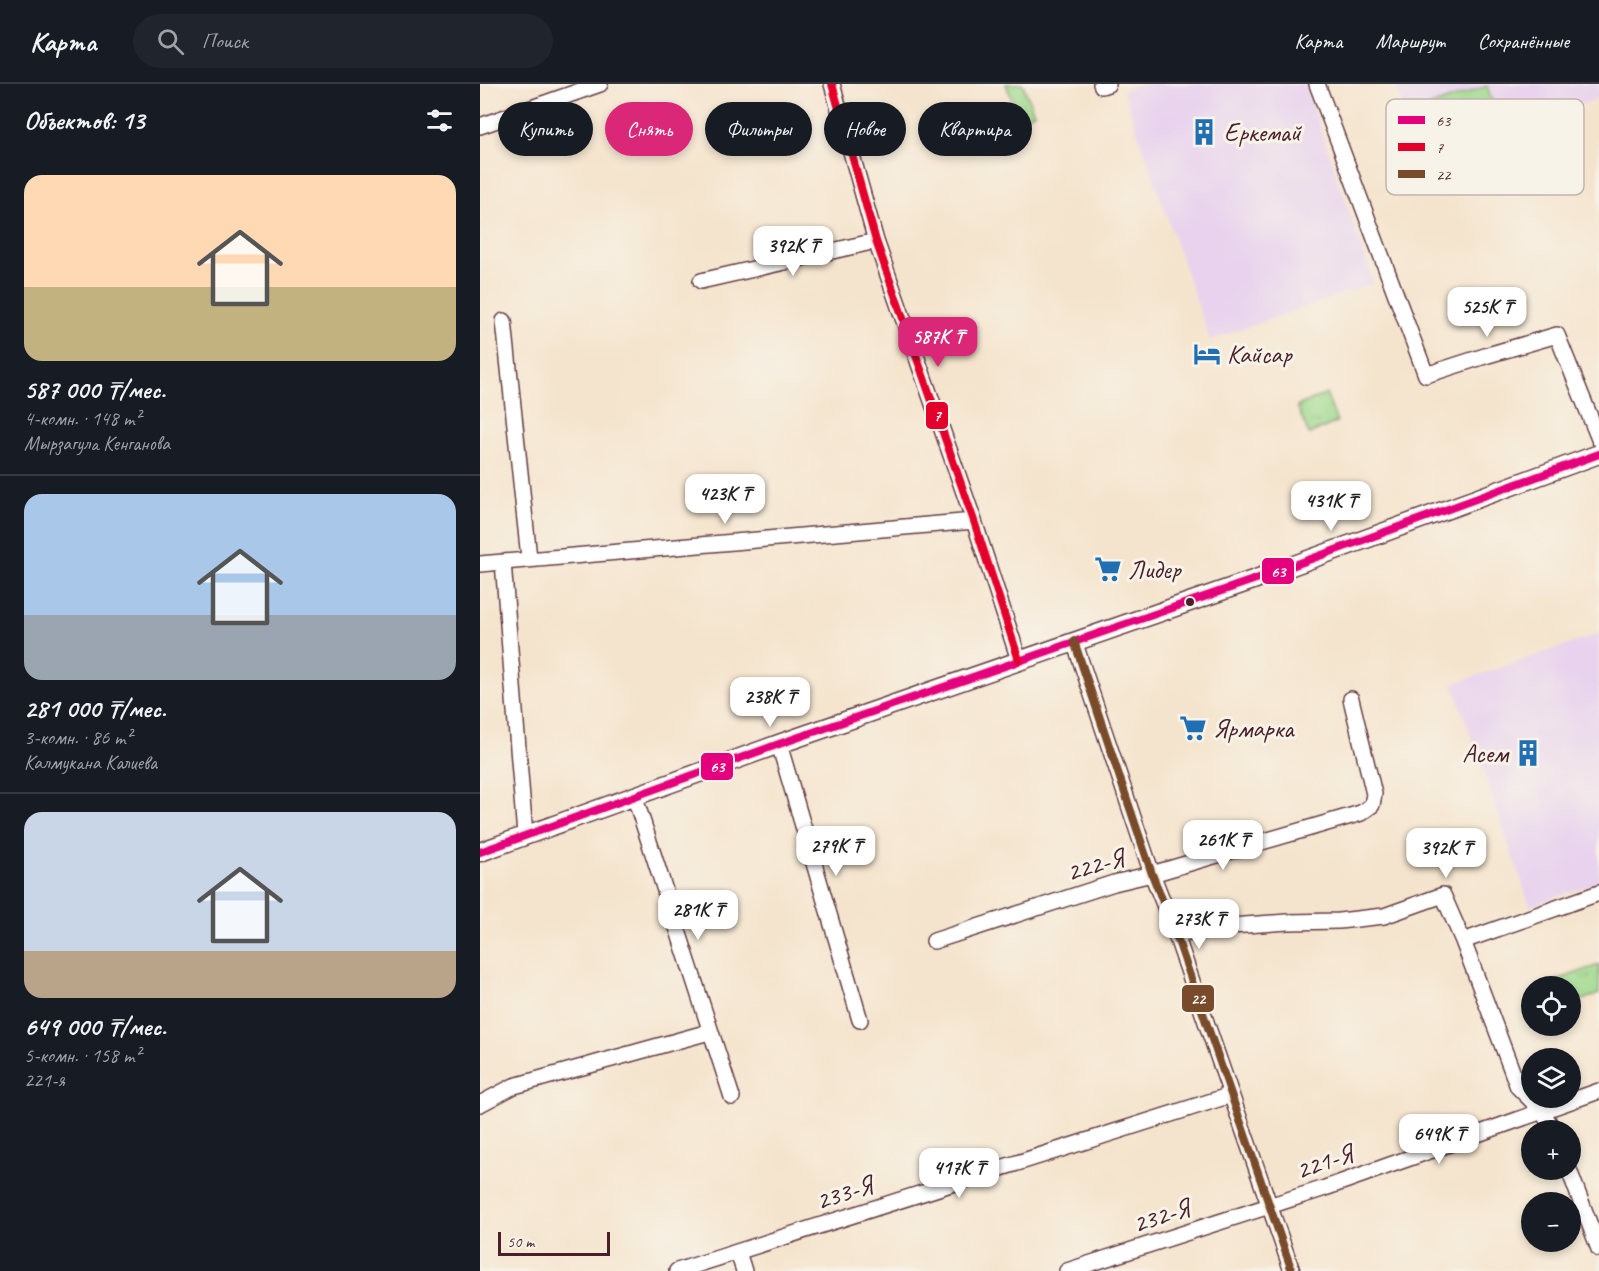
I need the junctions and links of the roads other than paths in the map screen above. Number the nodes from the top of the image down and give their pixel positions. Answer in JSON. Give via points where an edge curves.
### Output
{"nodes":[{"id":1,"x":600,"y":84,"type":"edge"},
{"id":2,"x":832,"y":84,"type":"edge"},
{"id":3,"x":1317,"y":84,"type":"edge"},
{"id":4,"x":480,"y":126,"type":"edge"},
{"id":5,"x":876,"y":241,"type":"junction"},
{"id":6,"x":701,"y":281,"type":"dead end"},
{"id":7,"x":504,"y":321,"type":"dead end"},
{"id":8,"x":1599,"y":439,"type":"edge"},
{"id":9,"x":1599,"y":454,"type":"edge"},
{"id":10,"x":974,"y":521,"type":"junction"},
{"id":11,"x":529,"y":558,"type":"junction"},
{"id":12,"x":502,"y":562,"type":"junction"},
{"id":13,"x":480,"y":564,"type":"edge"},
{"id":14,"x":1074,"y":640,"type":"junction"},
{"id":15,"x":1019,"y":660,"type":"junction"},
{"id":16,"x":1351,"y":699,"type":"dead end"},
{"id":17,"x":779,"y":744,"type":"junction"},
{"id":18,"x":634,"y":795,"type":"junction"},
{"id":19,"x":525,"y":835,"type":"junction"},
{"id":20,"x":480,"y":852,"type":"edge"},
{"id":21,"x":1152,"y":874,"type":"junction"},
{"id":22,"x":1599,"y":893,"type":"edge"},
{"id":23,"x":1176,"y":935,"type":"junction"},
{"id":24,"x":934,"y":941,"type":"dead end"},
{"id":25,"x":1463,"y":941,"type":"junction"},
{"id":26,"x":860,"y":1020,"type":"dead end"},
{"id":27,"x":709,"y":1032,"type":"junction"},
{"id":28,"x":1599,"y":1091,"type":"edge"},
{"id":29,"x":1231,"y":1095,"type":"junction"},
{"id":30,"x":732,"y":1097,"type":"dead end"},
{"id":31,"x":480,"y":1104,"type":"edge"},
{"id":32,"x":1542,"y":1112,"type":"junction"},
{"id":33,"x":1547,"y":1120,"type":"edge"},
{"id":34,"x":1573,"y":1180,"type":"edge"},
{"id":35,"x":1269,"y":1206,"type":"junction"},
{"id":36,"x":1599,"y":1249,"type":"edge"},
{"id":37,"x":738,"y":1252,"type":"junction"},
{"id":38,"x":677,"y":1271,"type":"edge"},
{"id":39,"x":744,"y":1271,"type":"edge"},
{"id":40,"x":1067,"y":1271,"type":"edge"},
{"id":41,"x":1292,"y":1271,"type":"edge"}],
"edges":[{"from":1,"to":4,"type":"street"},
{"from":2,"to":5,"type":"street"},
{"from":3,"to":8,"type":"street","via":[[1426,375],[1557,335]]},
{"from":5,"to":6,"type":"street"},
{"from":5,"to":10,"type":"street"},
{"from":7,"to":11,"type":"street"},
{"from":9,"to":14,"type":"street","via":[[1260,578]]},
{"from":10,"to":11,"type":"street"},
{"from":10,"to":15,"type":"street"},
{"from":11,"to":12,"type":"street"},
{"from":12,"to":13,"type":"street"},
{"from":12,"to":19,"type":"street"},
{"from":14,"to":15,"type":"street"},
{"from":14,"to":21,"type":"street"},
{"from":15,"to":17,"type":"street"},
{"from":16,"to":21,"type":"street","name":"222-Я","via":[[1374,794],[1372,805],[1361,813]]},
{"from":17,"to":18,"type":"street"},
{"from":17,"to":26,"type":"street"},
{"from":18,"to":19,"type":"street"},
{"from":18,"to":27,"type":"street"},
{"from":19,"to":20,"type":"street"},
{"from":21,"to":23,"type":"street"},
{"from":21,"to":24,"type":"street","name":"222-Я"},
{"from":22,"to":25,"type":"street"},
{"from":23,"to":25,"type":"street","via":[[1231,926],[1384,916],[1443,895]]},
{"from":23,"to":29,"type":"street"},
{"from":25,"to":32,"type":"street","via":[[1518,1087]]},
{"from":27,"to":30,"type":"street"},
{"from":27,"to":31,"type":"street","via":[[514,1086]]},
{"from":28,"to":32,"type":"street","name":"221-Я"},
{"from":29,"to":35,"type":"street"},
{"from":29,"to":37,"type":"street","name":"233-Я"},
{"from":32,"to":33,"type":"street"},
{"from":32,"to":35,"type":"street","name":"221-Я"},
{"from":34,"to":36,"type":"street"},
{"from":35,"to":40,"type":"street","name":"232-Я"},
{"from":35,"to":41,"type":"street"},
{"from":37,"to":38,"type":"street","name":"233-Я"},
{"from":37,"to":39,"type":"street"}]}
